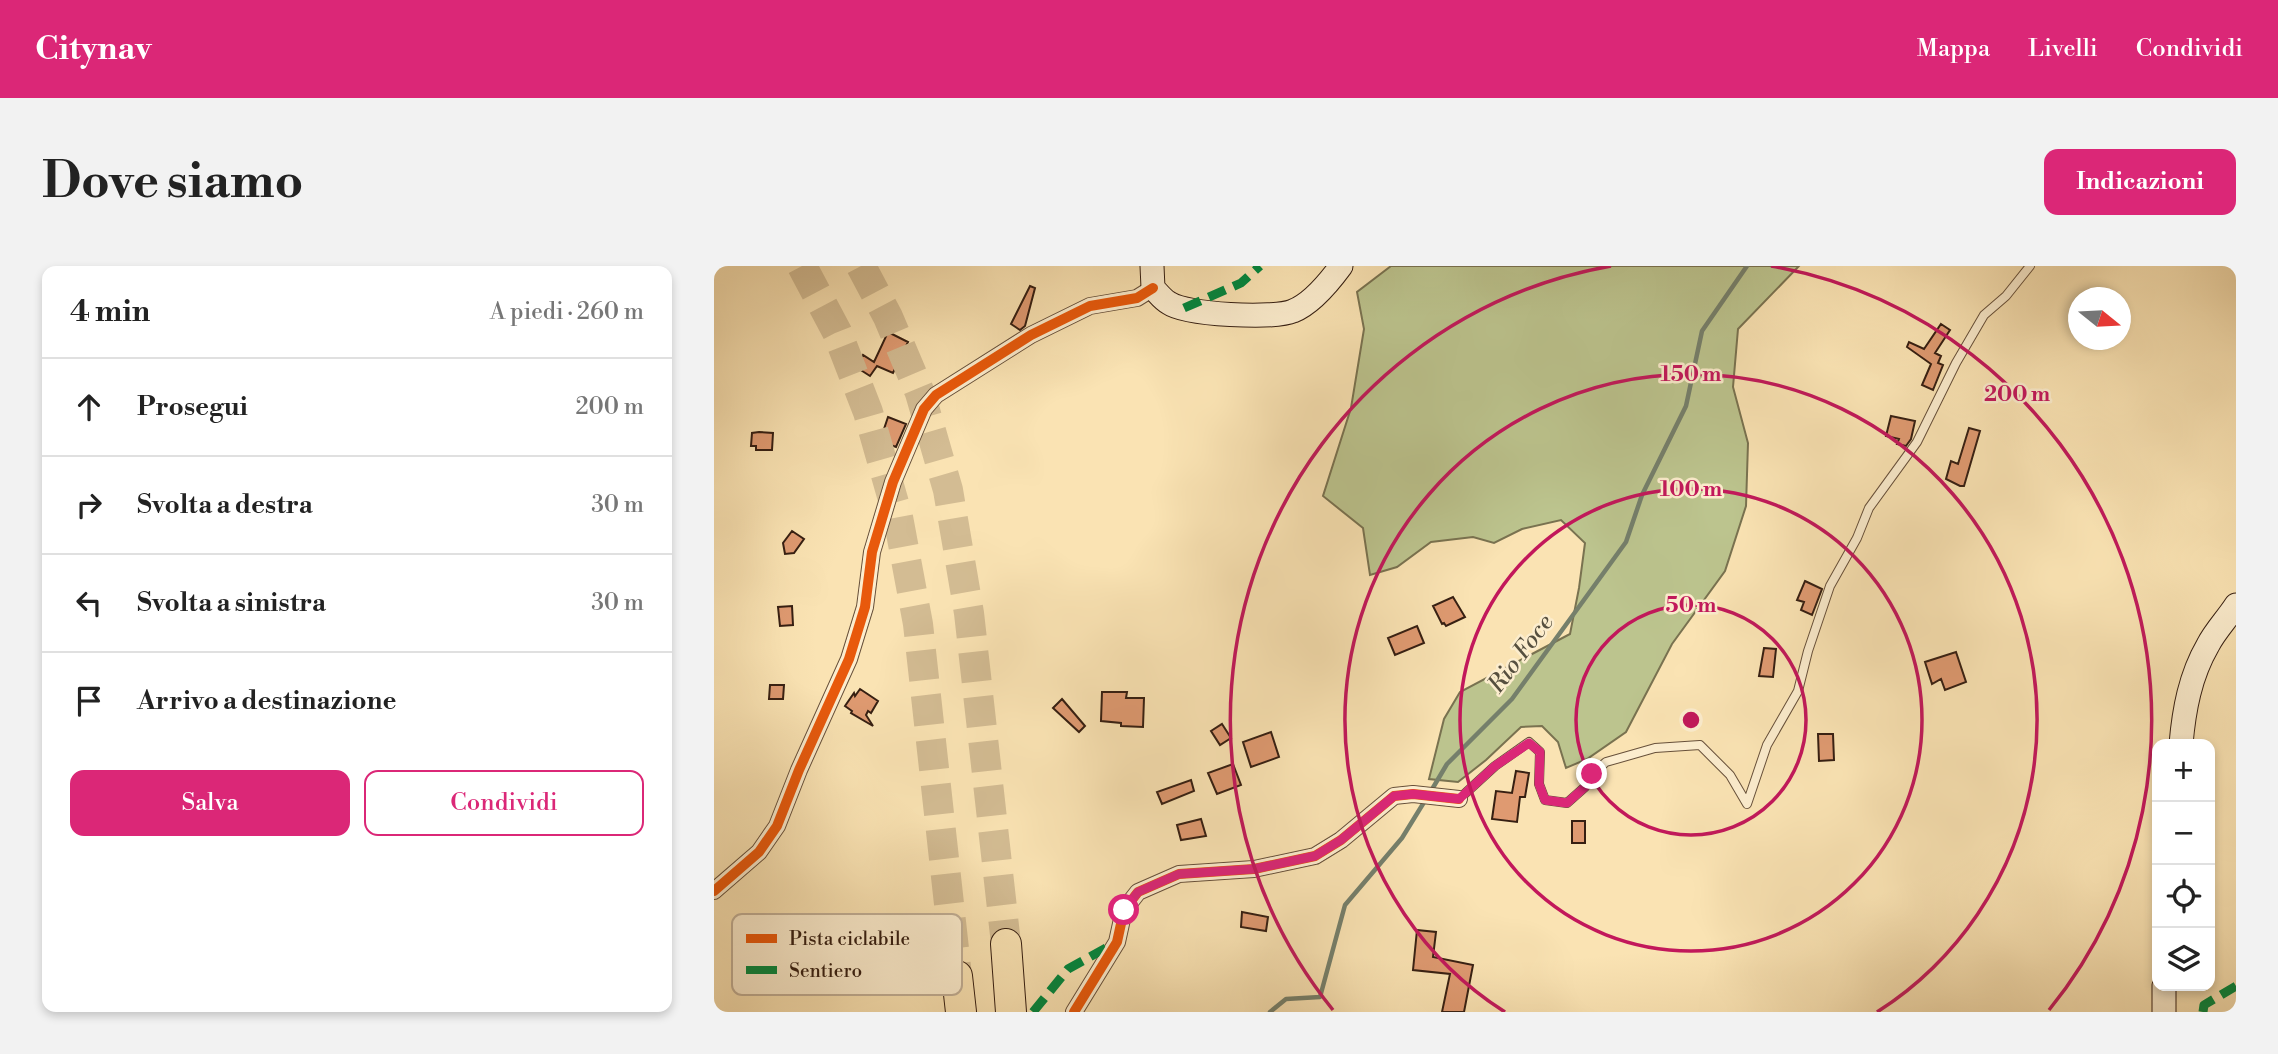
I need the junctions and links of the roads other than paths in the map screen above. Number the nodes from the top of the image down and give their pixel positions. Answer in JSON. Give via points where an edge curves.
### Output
{"nodes":[{"id":1,"x":1340,"y":266,"type":"edge"},
{"id":2,"x":2030,"y":266,"type":"edge"},
{"id":3,"x":1153,"y":277,"type":"edge"},
{"id":4,"x":2236,"y":605,"type":"edge"},
{"id":5,"x":2182,"y":739,"type":"edge"},
{"id":6,"x":1459,"y":799,"type":"joint"},
{"id":7,"x":714,"y":891,"type":"edge"},
{"id":8,"x":1006,"y":944,"type":"tunnel mouth"},
{"id":9,"x":2164,"y":991,"type":"edge"},
{"id":10,"x":1011,"y":1012,"type":"edge"},
{"id":11,"x":1074,"y":1012,"type":"edge"},
{"id":12,"x":2164,"y":1012,"type":"edge"}],
"edges":[{"from":1,"to":3,"type":"main road","via":[[1326,287],[1293,311],[1244,316],[1170,305]]},
{"from":2,"to":6,"type":"lane","via":[[1984,316],[1917,442],[1869,508],[1830,586],[1798,691],[1767,745],[1747,804],[1730,775],[1700,745],[1655,748],[1606,762],[1567,803],[1545,800],[1539,784],[1540,752],[1529,743]]},
{"from":3,"to":7,"type":"street","via":[[1137,299],[1090,306],[1031,335],[936,395],[924,409],[886,505],[849,659],[778,826],[759,852]]},
{"from":4,"to":5,"type":"main road","via":[[2208,644],[2195,674]]},
{"from":6,"to":11,"type":"street","via":[[1394,796],[1315,856],[1254,869],[1179,874],[1138,892],[1124,910],[1117,942]]},
{"from":8,"to":10,"type":"highway"},
{"from":9,"to":12,"type":"main road"}]}
